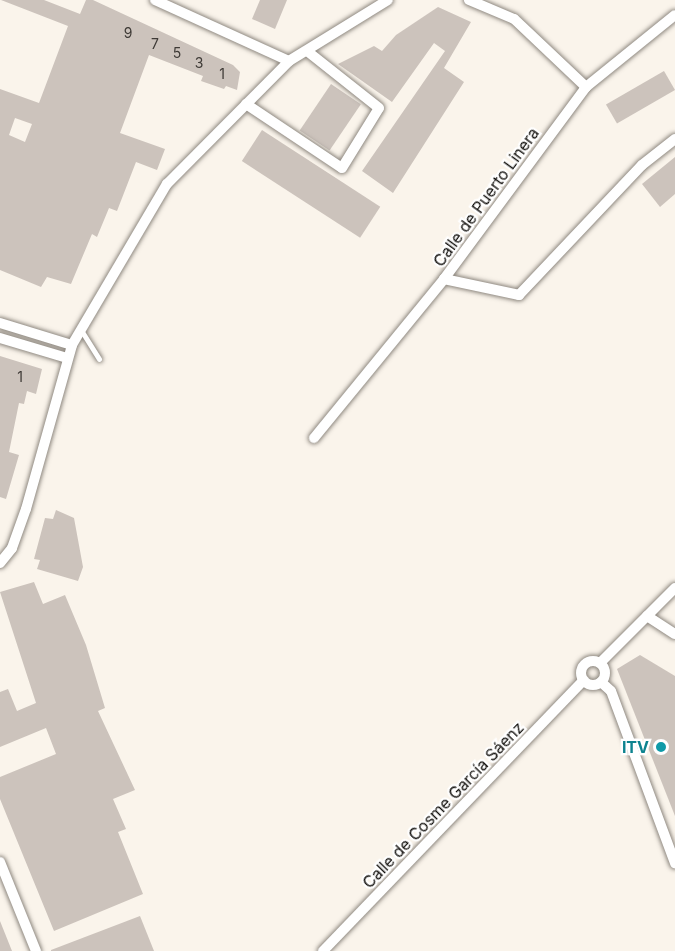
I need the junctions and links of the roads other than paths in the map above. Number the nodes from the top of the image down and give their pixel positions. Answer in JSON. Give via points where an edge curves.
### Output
{"nodes":[{"id":1,"x":155,"y":0,"type":"edge"},
{"id":2,"x":388,"y":0,"type":"edge"},
{"id":3,"x":470,"y":0,"type":"edge"},
{"id":4,"x":675,"y":15,"type":"edge"},
{"id":5,"x":307,"y":51,"type":"junction"},
{"id":6,"x":289,"y":61,"type":"junction"},
{"id":7,"x":586,"y":87,"type":"junction"},
{"id":8,"x":246,"y":104,"type":"junction"},
{"id":9,"x":675,"y":139,"type":"edge"},
{"id":10,"x":444,"y":279,"type":"junction"},
{"id":11,"x":0,"y":323,"type":"edge"},
{"id":12,"x":81,"y":330,"type":"junction"},
{"id":13,"x":0,"y":338,"type":"edge"},
{"id":14,"x":72,"y":345,"type":"junction"},
{"id":15,"x":67,"y":358,"type":"junction"},
{"id":16,"x":99,"y":359,"type":"dead end"},
{"id":17,"x":314,"y":438,"type":"dead end"},
{"id":18,"x":0,"y":563,"type":"edge"},
{"id":19,"x":675,"y":588,"type":"edge"},
{"id":20,"x":647,"y":616,"type":"junction"},
{"id":21,"x":675,"y":633,"type":"edge"},
{"id":22,"x":600,"y":663,"type":"junction"},
{"id":23,"x":584,"y":680,"type":"junction"},
{"id":24,"x":601,"y":682,"type":"junction"},
{"id":25,"x":674,"y":859,"type":"edge"},
{"id":26,"x":0,"y":862,"type":"edge"},
{"id":27,"x":36,"y":951,"type":"edge"},
{"id":28,"x":322,"y":951,"type":"edge"}],
"edges":[{"from":1,"to":6,"type":"street"},
{"from":2,"to":5,"type":"street"},
{"from":3,"to":7,"type":"street","via":[[514,19]]},
{"from":4,"to":7,"type":"street","name":"Calle de Puerto Linera"},
{"from":5,"to":6,"type":"street"},
{"from":5,"to":8,"type":"street","via":[[379,108],[342,168]]},
{"from":6,"to":8,"type":"street"},
{"from":7,"to":10,"type":"street","name":"Calle de Puerto Linera"},
{"from":8,"to":12,"type":"street","via":[[166,184]]},
{"from":9,"to":10,"type":"street","via":[[642,165],[519,295]]},
{"from":10,"to":17,"type":"street","name":"Calle de Puerto Linera"},
{"from":11,"to":14,"type":"street"},
{"from":12,"to":14,"type":"street"},
{"from":12,"to":16,"type":"lane"},
{"from":13,"to":15,"type":"street"},
{"from":14,"to":15,"type":"street"},
{"from":15,"to":18,"type":"street","via":[[26,509],[12,548]]},
{"from":19,"to":20,"type":"street"},
{"from":20,"to":21,"type":"street"},
{"from":20,"to":22,"type":"street"},
{"from":22,"to":23,"type":"street","name":"Calle de Cosme García Sáenz","via":[[584,665]]},
{"from":22,"to":24,"type":"street","via":[[605,671]]},
{"from":23,"to":24,"type":"street"},
{"from":23,"to":28,"type":"street","name":"Calle de Cosme García Sáenz"},
{"from":24,"to":25,"type":"street","via":[[611,691]]},
{"from":26,"to":27,"type":"street"}]}
